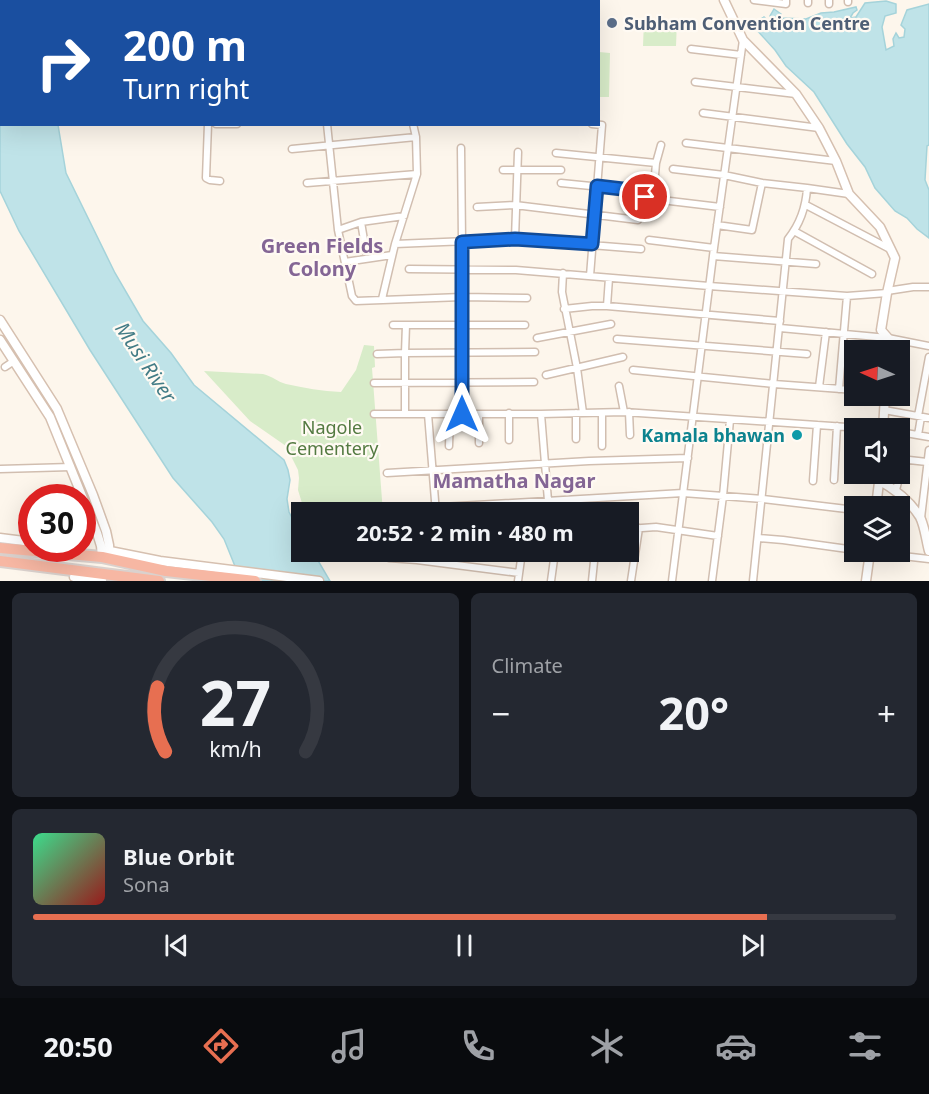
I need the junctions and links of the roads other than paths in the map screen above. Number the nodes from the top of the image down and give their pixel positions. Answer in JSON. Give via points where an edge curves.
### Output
{"nodes":[{"id":1,"x":724,"y":0,"type":"edge"},
{"id":2,"x":754,"y":0,"type":"edge"},
{"id":3,"x":786,"y":0,"type":"edge"},
{"id":4,"x":767,"y":1,"type":"edge"},
{"id":5,"x":742,"y":40,"type":"junction"},
{"id":6,"x":691,"y":49,"type":"dead end"},
{"id":7,"x":741,"y":55,"type":"junction"},
{"id":8,"x":695,"y":82,"type":"dead end"},
{"id":9,"x":737,"y":87,"type":"junction"},
{"id":10,"x":796,"y":94,"type":"junction"},
{"id":11,"x":703,"y":113,"type":"dead end"},
{"id":12,"x":733,"y":117,"type":"junction"},
{"id":13,"x":600,"y":125,"type":"edge"},
{"id":14,"x":208,"y":126,"type":"edge"},
{"id":15,"x":327,"y":126,"type":"edge"},
{"id":16,"x":414,"y":126,"type":"edge"},
{"id":17,"x":819,"y":128,"type":"junction"},
{"id":18,"x":416,"y":136,"type":"junction"},
{"id":19,"x":686,"y":143,"type":"dead end"},
{"id":20,"x":661,"y":145,"type":"dead end"},
{"id":21,"x":329,"y":146,"type":"junction"},
{"id":22,"x":461,"y":148,"type":"dead end"},
{"id":23,"x":728,"y":148,"type":"junction"},
{"id":24,"x":292,"y":149,"type":"dead end"},
{"id":25,"x":518,"y":153,"type":"dead end"},
{"id":26,"x":556,"y":153,"type":"dead end"},
{"id":27,"x":600,"y":156,"type":"junction"},
{"id":28,"x":836,"y":161,"type":"junction"},
{"id":29,"x":656,"y":163,"type":"junction"},
{"id":30,"x":673,"y":169,"type":"dead end"},
{"id":31,"x":503,"y":170,"type":"dead end"},
{"id":32,"x":517,"y":170,"type":"junction"},
{"id":33,"x":561,"y":170,"type":"dead end"},
{"id":34,"x":417,"y":174,"type":"junction"},
{"id":35,"x":724,"y":175,"type":"junction"},
{"id":36,"x":220,"y":181,"type":"dead end"},
{"id":37,"x":332,"y":181,"type":"junction"},
{"id":38,"x":307,"y":183,"type":"dead end"},
{"id":39,"x":561,"y":183,"type":"dead end"},
{"id":40,"x":762,"y":183,"type":"junction"},
{"id":41,"x":597,"y":186,"type":"junction"},
{"id":42,"x":807,"y":188,"type":"junction"},
{"id":43,"x":849,"y":194,"type":"junction"},
{"id":44,"x":653,"y":199,"type":"junction"},
{"id":45,"x":806,"y":204,"type":"junction"},
{"id":46,"x":515,"y":205,"type":"junction"},
{"id":47,"x":477,"y":207,"type":"dead end"},
{"id":48,"x":720,"y":207,"type":"junction"},
{"id":49,"x":595,"y":215,"type":"junction"},
{"id":50,"x":404,"y":216,"type":"junction"},
{"id":51,"x":638,"y":220,"type":"dead end"},
{"id":52,"x":361,"y":222,"type":"junction"},
{"id":53,"x":717,"y":225,"type":"junction"},
{"id":54,"x":338,"y":230,"type":"junction"},
{"id":55,"x":794,"y":231,"type":"junction"},
{"id":56,"x":515,"y":239,"type":"junction"},
{"id":57,"x":648,"y":240,"type":"dead end"},
{"id":58,"x":462,"y":242,"type":"junction"},
{"id":59,"x":395,"y":244,"type":"junction"},
{"id":60,"x":592,"y":244,"type":"junction"},
{"id":61,"x":714,"y":248,"type":"junction"},
{"id":62,"x":641,"y":249,"type":"dead end"},
{"id":63,"x":891,"y":250,"type":"junction"},
{"id":64,"x":366,"y":252,"type":"dead end"},
{"id":65,"x":392,"y":255,"type":"junction"},
{"id":66,"x":713,"y":256,"type":"junction"},
{"id":67,"x":345,"y":262,"type":"junction"},
{"id":68,"x":786,"y":263,"type":"junction"},
{"id":69,"x":816,"y":264,"type":"dead end"},
{"id":70,"x":409,"y":270,"type":"dead end"},
{"id":71,"x":462,"y":270,"type":"junction"},
{"id":72,"x":563,"y":273,"type":"junction"},
{"id":73,"x":872,"y":274,"type":"dead end"},
{"id":74,"x":590,"y":276,"type":"junction"},
{"id":75,"x":609,"y":278,"type":"junction"},
{"id":76,"x":709,"y":286,"type":"junction"},
{"id":77,"x":929,"y":287,"type":"edge"},
{"id":78,"x":783,"y":291,"type":"junction"},
{"id":79,"x":887,"y":292,"type":"junction"},
{"id":80,"x":847,"y":296,"type":"junction"},
{"id":81,"x":462,"y":297,"type":"junction"},
{"id":82,"x":526,"y":298,"type":"dead end"},
{"id":83,"x":382,"y":299,"type":"junction"},
{"id":84,"x":607,"y":306,"type":"junction"},
{"id":85,"x":564,"y":309,"type":"junction"},
{"id":86,"x":706,"y":315,"type":"junction"},
{"id":87,"x":0,"y":320,"type":"edge"},
{"id":88,"x":611,"y":324,"type":"dead end"},
{"id":89,"x":393,"y":325,"type":"dead end"},
{"id":90,"x":406,"y":325,"type":"junction"},
{"id":91,"x":462,"y":325,"type":"junction"},
{"id":92,"x":525,"y":325,"type":"dead end"},
{"id":93,"x":780,"y":325,"type":"junction"},
{"id":94,"x":569,"y":332,"type":"junction"},
{"id":95,"x":826,"y":332,"type":"junction"},
{"id":96,"x":843,"y":334,"type":"junction"},
{"id":97,"x":537,"y":338,"type":"dead end"},
{"id":98,"x":888,"y":338,"type":"junction"},
{"id":99,"x":617,"y":339,"type":"dead end"},
{"id":100,"x":0,"y":340,"type":"edge"},
{"id":101,"x":703,"y":345,"type":"junction"},
{"id":102,"x":929,"y":346,"type":"edge"},
{"id":103,"x":535,"y":352,"type":"dead end"},
{"id":104,"x":777,"y":352,"type":"junction"},
{"id":105,"x":405,"y":353,"type":"junction"},
{"id":106,"x":462,"y":353,"type":"junction"},
{"id":107,"x":376,"y":354,"type":"dead end"},
{"id":108,"x":807,"y":354,"type":"dead end"},
{"id":109,"x":623,"y":357,"type":"dead end"},
{"id":110,"x":929,"y":357,"type":"edge"},
{"id":111,"x":14,"y":361,"type":"junction"},
{"id":112,"x":5,"y":367,"type":"dead end"},
{"id":113,"x":577,"y":368,"type":"junction"},
{"id":114,"x":633,"y":370,"type":"dead end"},
{"id":115,"x":546,"y":375,"type":"dead end"},
{"id":116,"x":927,"y":375,"type":"edge"},
{"id":117,"x":699,"y":376,"type":"junction"},
{"id":118,"x":405,"y":382,"type":"junction"},
{"id":119,"x":462,"y":382,"type":"junction"},
{"id":120,"x":534,"y":382,"type":"dead end"},
{"id":121,"x":374,"y":383,"type":"dead end"},
{"id":122,"x":774,"y":384,"type":"junction"},
{"id":123,"x":619,"y":386,"type":"dead end"},
{"id":124,"x":819,"y":387,"type":"junction"},
{"id":125,"x":839,"y":389,"type":"junction"},
{"id":126,"x":844,"y":389,"type":"edge"},
{"id":127,"x":884,"y":406,"type":"edge"},
{"id":128,"x":884,"y":410,"type":"junction"},
{"id":129,"x":627,"y":412,"type":"junction"},
{"id":130,"x":450,"y":413,"type":"junction"},
{"id":131,"x":509,"y":413,"type":"junction"},
{"id":132,"x":580,"y":413,"type":"junction"},
{"id":133,"x":602,"y":413,"type":"junction"},
{"id":134,"x":374,"y":414,"type":"dead end"},
{"id":135,"x":405,"y":414,"type":"junction"},
{"id":136,"x":428,"y":414,"type":"junction"},
{"id":137,"x":462,"y":414,"type":"junction"},
{"id":138,"x":479,"y":414,"type":"junction"},
{"id":139,"x":541,"y":414,"type":"junction"},
{"id":140,"x":919,"y":416,"type":"junction"},
{"id":141,"x":693,"y":417,"type":"junction"},
{"id":142,"x":884,"y":418,"type":"edge"},
{"id":143,"x":929,"y":418,"type":"edge"},
{"id":144,"x":730,"y":420,"type":"junction"},
{"id":145,"x":771,"y":423,"type":"junction"},
{"id":146,"x":817,"y":425,"type":"junction"},
{"id":147,"x":837,"y":426,"type":"junction"},
{"id":148,"x":844,"y":427,"type":"edge"},
{"id":149,"x":910,"y":434,"type":"edge"},
{"id":150,"x":630,"y":435,"type":"dead end"},
{"id":151,"x":918,"y":435,"type":"junction"},
{"id":152,"x":929,"y":437,"type":"edge"},
{"id":153,"x":576,"y":439,"type":"dead end"},
{"id":154,"x":509,"y":440,"type":"dead end"},
{"id":155,"x":479,"y":443,"type":"dead end"},
{"id":156,"x":449,"y":446,"type":"dead end"},
{"id":157,"x":602,"y":446,"type":"dead end"},
{"id":158,"x":929,"y":450,"type":"edge"},
{"id":159,"x":688,"y":458,"type":"junction"},
{"id":160,"x":910,"y":460,"type":"edge"},
{"id":161,"x":927,"y":462,"type":"junction"},
{"id":162,"x":545,"y":464,"type":"junction"},
{"id":163,"x":71,"y":467,"type":"junction"},
{"id":164,"x":0,"y":469,"type":"edge"},
{"id":165,"x":432,"y":470,"type":"junction"},
{"id":166,"x":387,"y":473,"type":"dead end"},
{"id":167,"x":834,"y":480,"type":"dead end"},
{"id":168,"x":813,"y":481,"type":"dead end"},
{"id":169,"x":888,"y":484,"type":"edge"},
{"id":170,"x":898,"y":484,"type":"edge"},
{"id":171,"x":896,"y":490,"type":"junction"},
{"id":172,"x":683,"y":493,"type":"junction"},
{"id":173,"x":723,"y":496,"type":"junction"},
{"id":174,"x":763,"y":499,"type":"junction"},
{"id":175,"x":548,"y":500,"type":"junction"},
{"id":176,"x":434,"y":502,"type":"edge"},
{"id":177,"x":525,"y":502,"type":"edge"},
{"id":178,"x":844,"y":509,"type":"edge"},
{"id":179,"x":921,"y":519,"type":"junction"},
{"id":180,"x":639,"y":528,"type":"edge"},
{"id":181,"x":678,"y":530,"type":"junction"},
{"id":182,"x":718,"y":536,"type":"junction"},
{"id":183,"x":0,"y":538,"type":"edge"},
{"id":184,"x":758,"y":538,"type":"junction"},
{"id":185,"x":18,"y":540,"type":"edge"},
{"id":186,"x":0,"y":548,"type":"edge"},
{"id":187,"x":844,"y":548,"type":"edge"},
{"id":188,"x":929,"y":551,"type":"edge"},
{"id":189,"x":96,"y":553,"type":"edge"},
{"id":190,"x":103,"y":555,"type":"junction"},
{"id":191,"x":910,"y":557,"type":"edge"},
{"id":192,"x":929,"y":559,"type":"edge"},
{"id":193,"x":0,"y":561,"type":"edge"},
{"id":194,"x":433,"y":562,"type":"edge"},
{"id":195,"x":521,"y":562,"type":"edge"},
{"id":196,"x":554,"y":562,"type":"edge"},
{"id":197,"x":594,"y":562,"type":"edge"},
{"id":198,"x":634,"y":562,"type":"edge"},
{"id":199,"x":868,"y":562,"type":"edge"},
{"id":200,"x":216,"y":573,"type":"junction"},
{"id":201,"x":519,"y":573,"type":"junction"},
{"id":202,"x":79,"y":577,"type":"edge"},
{"id":203,"x":102,"y":581,"type":"edge"},
{"id":204,"x":159,"y":581,"type":"edge"},
{"id":205,"x":255,"y":581,"type":"edge"},
{"id":206,"x":319,"y":581,"type":"edge"},
{"id":207,"x":518,"y":581,"type":"edge"},
{"id":208,"x":551,"y":581,"type":"edge"},
{"id":209,"x":592,"y":581,"type":"edge"},
{"id":210,"x":631,"y":581,"type":"edge"},
{"id":211,"x":672,"y":581,"type":"edge"},
{"id":212,"x":712,"y":581,"type":"edge"},
{"id":213,"x":753,"y":581,"type":"edge"},
{"id":214,"x":866,"y":581,"type":"edge"}],
"edges":[{"from":1,"to":5,"type":"street"},
{"from":2,"to":4,"type":"street"},
{"from":3,"to":4,"type":"street","via":[[786,4]]},
{"from":5,"to":7,"type":"street"},
{"from":5,"to":10,"type":"street"},
{"from":6,"to":7,"type":"street"},
{"from":7,"to":9,"type":"street"},
{"from":8,"to":9,"type":"street"},
{"from":9,"to":10,"type":"street"},
{"from":9,"to":12,"type":"street"},
{"from":10,"to":17,"type":"street"},
{"from":11,"to":12,"type":"street"},
{"from":12,"to":17,"type":"street"},
{"from":12,"to":23,"type":"street"},
{"from":13,"to":27,"type":"street"},
{"from":14,"to":36,"type":"street","via":[[206,178]]},
{"from":15,"to":21,"type":"street"},
{"from":16,"to":18,"type":"street"},
{"from":17,"to":28,"type":"street"},
{"from":18,"to":21,"type":"street"},
{"from":18,"to":34,"type":"street"},
{"from":19,"to":23,"type":"street"},
{"from":20,"to":29,"type":"street"},
{"from":21,"to":24,"type":"street"},
{"from":21,"to":37,"type":"street"},
{"from":22,"to":58,"type":"street"},
{"from":23,"to":28,"type":"street"},
{"from":23,"to":35,"type":"street"},
{"from":25,"to":32,"type":"street"},
{"from":26,"to":27,"type":"street"},
{"from":27,"to":29,"type":"street"},
{"from":27,"to":41,"type":"street"},
{"from":28,"to":43,"type":"street"},
{"from":29,"to":44,"type":"street"},
{"from":30,"to":35,"type":"street"},
{"from":31,"to":32,"type":"street"},
{"from":32,"to":33,"type":"street"},
{"from":32,"to":46,"type":"street"},
{"from":34,"to":37,"type":"street"},
{"from":34,"to":50,"type":"street"},
{"from":35,"to":40,"type":"street"},
{"from":35,"to":48,"type":"street"},
{"from":37,"to":38,"type":"street"},
{"from":37,"to":54,"type":"street"},
{"from":39,"to":41,"type":"street"},
{"from":40,"to":42,"type":"street"},
{"from":40,"to":53,"type":"street","via":[[752,230]]},
{"from":41,"to":44,"type":"street","via":[[631,190]]},
{"from":41,"to":49,"type":"street"},
{"from":42,"to":43,"type":"street"},
{"from":42,"to":45,"type":"street"},
{"from":43,"to":63,"type":"street","via":[[880,226]]},
{"from":44,"to":48,"type":"street"},
{"from":45,"to":55,"type":"street"},
{"from":45,"to":63,"type":"street"},
{"from":46,"to":47,"type":"street"},
{"from":46,"to":49,"type":"street"},
{"from":46,"to":56,"type":"street"},
{"from":48,"to":53,"type":"street"},
{"from":49,"to":51,"type":"street"},
{"from":49,"to":60,"type":"street"},
{"from":50,"to":52,"type":"street"},
{"from":50,"to":59,"type":"street"},
{"from":52,"to":54,"type":"street"},
{"from":52,"to":64,"type":"street"},
{"from":53,"to":61,"type":"street"},
{"from":54,"to":67,"type":"street"},
{"from":55,"to":68,"type":"street","via":[[788,239]]},
{"from":55,"to":73,"type":"street"},
{"from":56,"to":58,"type":"street"},
{"from":56,"to":60,"type":"street"},
{"from":57,"to":61,"type":"street"},
{"from":58,"to":59,"type":"street"},
{"from":58,"to":71,"type":"street"},
{"from":59,"to":65,"type":"street"},
{"from":60,"to":62,"type":"street"},
{"from":60,"to":74,"type":"street"},
{"from":61,"to":66,"type":"street"},
{"from":63,"to":79,"type":"street","via":[[895,258]]},
{"from":65,"to":67,"type":"street"},
{"from":65,"to":83,"type":"street"},
{"from":66,"to":68,"type":"street"},
{"from":66,"to":76,"type":"street"},
{"from":67,"to":83,"type":"street","via":[[356,301]]},
{"from":68,"to":69,"type":"street"},
{"from":68,"to":78,"type":"street"},
{"from":70,"to":71,"type":"street"},
{"from":71,"to":72,"type":"street"},
{"from":71,"to":81,"type":"street"},
{"from":72,"to":74,"type":"street"},
{"from":72,"to":85,"type":"street"},
{"from":74,"to":75,"type":"street"},
{"from":75,"to":76,"type":"street"},
{"from":75,"to":84,"type":"street"},
{"from":76,"to":78,"type":"street"},
{"from":76,"to":86,"type":"street"},
{"from":77,"to":79,"type":"street"},
{"from":78,"to":80,"type":"street"},
{"from":78,"to":93,"type":"street"},
{"from":79,"to":80,"type":"street"},
{"from":79,"to":98,"type":"street","via":[[881,330]]},
{"from":80,"to":96,"type":"street"},
{"from":81,"to":82,"type":"street"},
{"from":81,"to":83,"type":"street"},
{"from":81,"to":91,"type":"street"},
{"from":84,"to":85,"type":"street"},
{"from":84,"to":86,"type":"street"},
{"from":85,"to":94,"type":"street"},
{"from":86,"to":93,"type":"street"},
{"from":86,"to":101,"type":"street"},
{"from":87,"to":190,"type":"street","via":[[57,409],[106,531]]},
{"from":88,"to":94,"type":"street"},
{"from":89,"to":90,"type":"street"},
{"from":90,"to":91,"type":"street"},
{"from":90,"to":105,"type":"street"},
{"from":91,"to":92,"type":"street"},
{"from":91,"to":106,"type":"street"},
{"from":93,"to":95,"type":"street"},
{"from":93,"to":104,"type":"street"},
{"from":94,"to":97,"type":"street"},
{"from":94,"to":113,"type":"street"},
{"from":95,"to":96,"type":"street"},
{"from":95,"to":124,"type":"street"},
{"from":96,"to":98,"type":"street"},
{"from":96,"to":125,"type":"street"},
{"from":98,"to":102,"type":"street"},
{"from":99,"to":101,"type":"street"},
{"from":100,"to":111,"type":"street"},
{"from":101,"to":104,"type":"street"},
{"from":101,"to":117,"type":"street"},
{"from":103,"to":106,"type":"street"},
{"from":104,"to":108,"type":"street"},
{"from":104,"to":122,"type":"street"},
{"from":105,"to":106,"type":"street"},
{"from":105,"to":107,"type":"street"},
{"from":105,"to":118,"type":"street"},
{"from":106,"to":119,"type":"street"},
{"from":109,"to":113,"type":"street"},
{"from":110,"to":116,"type":"street"},
{"from":111,"to":112,"type":"street"},
{"from":111,"to":163,"type":"street","via":[[46,409]]},
{"from":113,"to":115,"type":"street"},
{"from":113,"to":132,"type":"street"},
{"from":114,"to":117,"type":"street"},
{"from":116,"to":140,"type":"street"},
{"from":117,"to":122,"type":"street"},
{"from":117,"to":141,"type":"street"},
{"from":118,"to":119,"type":"street"},
{"from":118,"to":121,"type":"street"},
{"from":118,"to":135,"type":"street"},
{"from":119,"to":120,"type":"street"},
{"from":119,"to":137,"type":"street"},
{"from":122,"to":124,"type":"street"},
{"from":122,"to":145,"type":"street"},
{"from":123,"to":129,"type":"street"},
{"from":124,"to":125,"type":"street"},
{"from":125,"to":126,"type":"street"},
{"from":127,"to":128,"type":"street"},
{"from":128,"to":140,"type":"street"},
{"from":128,"to":142,"type":"street"},
{"from":129,"to":133,"type":"street"},
{"from":129,"to":141,"type":"street"},
{"from":129,"to":150,"type":"street"},
{"from":130,"to":136,"type":"street"},
{"from":130,"to":137,"type":"street"},
{"from":130,"to":156,"type":"street"},
{"from":131,"to":138,"type":"street"},
{"from":131,"to":139,"type":"street"},
{"from":131,"to":154,"type":"street"},
{"from":132,"to":133,"type":"street"},
{"from":132,"to":139,"type":"street"},
{"from":132,"to":153,"type":"street"},
{"from":133,"to":157,"type":"street"},
{"from":134,"to":135,"type":"street"},
{"from":135,"to":136,"type":"street"},
{"from":136,"to":165,"type":"street"},
{"from":137,"to":138,"type":"street"},
{"from":138,"to":155,"type":"street"},
{"from":139,"to":162,"type":"street"},
{"from":140,"to":143,"type":"street"},
{"from":140,"to":151,"type":"street"},
{"from":141,"to":144,"type":"street"},
{"from":141,"to":159,"type":"street"},
{"from":144,"to":145,"type":"street"},
{"from":144,"to":173,"type":"street"},
{"from":145,"to":146,"type":"street"},
{"from":145,"to":174,"type":"street"},
{"from":146,"to":147,"type":"street"},
{"from":146,"to":168,"type":"street"},
{"from":147,"to":148,"type":"street"},
{"from":147,"to":167,"type":"street"},
{"from":149,"to":151,"type":"street"},
{"from":151,"to":152,"type":"street"},
{"from":158,"to":161,"type":"street"},
{"from":159,"to":162,"type":"street"},
{"from":159,"to":172,"type":"street"},
{"from":160,"to":161,"type":"street"},
{"from":161,"to":179,"type":"street"},
{"from":162,"to":165,"type":"street"},
{"from":162,"to":175,"type":"street"},
{"from":163,"to":164,"type":"street"},
{"from":163,"to":190,"type":"street"},
{"from":165,"to":166,"type":"street"},
{"from":165,"to":176,"type":"street"},
{"from":169,"to":171,"type":"street"},
{"from":170,"to":171,"type":"street"},
{"from":171,"to":179,"type":"street"},
{"from":172,"to":173,"type":"street"},
{"from":172,"to":175,"type":"street"},
{"from":172,"to":181,"type":"street"},
{"from":173,"to":174,"type":"street"},
{"from":173,"to":182,"type":"street"},
{"from":174,"to":178,"type":"street"},
{"from":174,"to":184,"type":"street"},
{"from":175,"to":177,"type":"street"},
{"from":179,"to":188,"type":"street"},
{"from":180,"to":181,"type":"street"},
{"from":181,"to":182,"type":"street"},
{"from":181,"to":211,"type":"street"},
{"from":182,"to":212,"type":"street"},
{"from":183,"to":185,"type":"street"},
{"from":184,"to":187,"type":"street"},
{"from":184,"to":213,"type":"street"},
{"from":186,"to":190,"type":"highway"},
{"from":189,"to":190,"type":"street"},
{"from":190,"to":200,"type":"highway","via":[[166,571]]},
{"from":191,"to":192,"type":"street"},
{"from":193,"to":202,"type":"highway"},
{"from":194,"to":201,"type":"street"},
{"from":195,"to":201,"type":"street"},
{"from":196,"to":208,"type":"street"},
{"from":197,"to":209,"type":"street"},
{"from":198,"to":210,"type":"street"},
{"from":199,"to":214,"type":"street"},
{"from":200,"to":205,"type":"highway"},
{"from":200,"to":206,"type":"street"},
{"from":201,"to":207,"type":"street"},
{"from":202,"to":203,"type":"street"},
{"from":202,"to":204,"type":"highway"}]}
